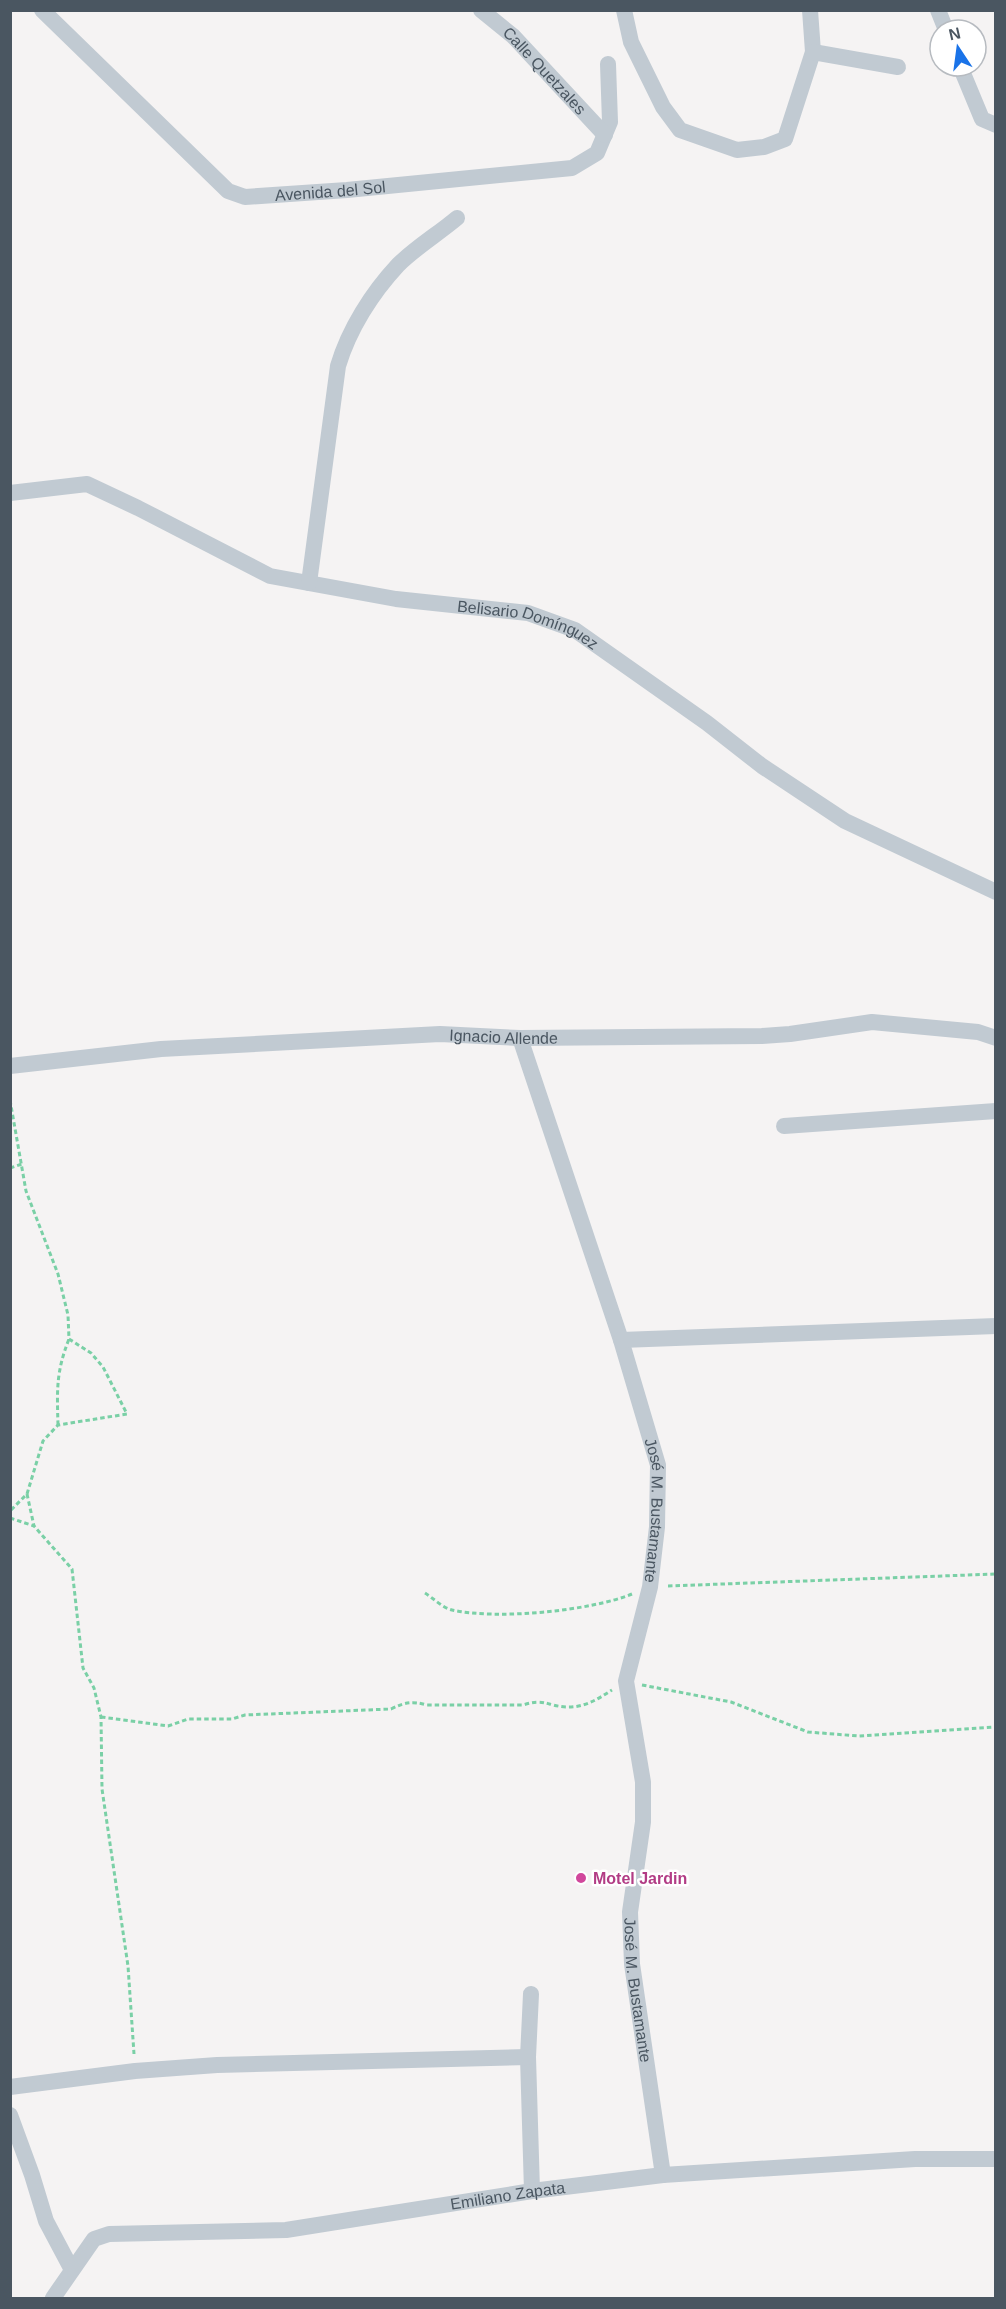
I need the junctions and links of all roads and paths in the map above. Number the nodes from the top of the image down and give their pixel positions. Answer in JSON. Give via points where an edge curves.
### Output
{"nodes":[{"id":1,"x":42,"y":10,"type":"edge"},
{"id":2,"x":482,"y":10,"type":"edge"},
{"id":3,"x":624,"y":10,"type":"edge"},
{"id":4,"x":810,"y":10,"type":"edge"},
{"id":5,"x":813,"y":52,"type":"junction"},
{"id":6,"x":609,"y":64,"type":"dead end"},
{"id":7,"x":898,"y":66,"type":"dead end"},
{"id":8,"x":966,"y":78,"type":"edge"},
{"id":9,"x":989,"y":122,"type":"edge"},
{"id":10,"x":605,"y":135,"type":"junction"},
{"id":11,"x":457,"y":218,"type":"dead end"},
{"id":12,"x":10,"y":493,"type":"edge"},
{"id":13,"x":309,"y":583,"type":"junction"},
{"id":14,"x":996,"y":892,"type":"edge"},
{"id":15,"x":520,"y":1038,"type":"junction"},
{"id":16,"x":996,"y":1038,"type":"edge"},
{"id":17,"x":10,"y":1066,"type":"edge"},
{"id":18,"x":10,"y":1100,"type":"edge"},
{"id":19,"x":996,"y":1111,"type":"edge"},
{"id":20,"x":784,"y":1126,"type":"dead end"},
{"id":21,"x":22,"y":1164,"type":"junction"},
{"id":22,"x":10,"y":1168,"type":"edge"},
{"id":23,"x":996,"y":1326,"type":"edge"},
{"id":24,"x":69,"y":1339,"type":"junction"},
{"id":25,"x":621,"y":1340,"type":"junction"},
{"id":26,"x":58,"y":1425,"type":"junction"},
{"id":27,"x":27,"y":1494,"type":"junction"},
{"id":28,"x":10,"y":1511,"type":"edge"},
{"id":29,"x":10,"y":1518,"type":"edge"},
{"id":30,"x":33,"y":1526,"type":"junction"},
{"id":31,"x":996,"y":1574,"type":"edge"},
{"id":32,"x":650,"y":1587,"type":"junction"},
{"id":33,"x":425,"y":1593,"type":"dead end"},
{"id":34,"x":626,"y":1681,"type":"junction"},
{"id":35,"x":101,"y":1717,"type":"junction"},
{"id":36,"x":996,"y":1727,"type":"edge"},
{"id":37,"x":531,"y":1994,"type":"dead end"},
{"id":38,"x":528,"y":2057,"type":"junction"},
{"id":39,"x":135,"y":2071,"type":"junction"},
{"id":40,"x":10,"y":2087,"type":"edge"},
{"id":41,"x":10,"y":2115,"type":"edge"},
{"id":42,"x":996,"y":2159,"type":"edge"},
{"id":43,"x":663,"y":2175,"type":"junction"},
{"id":44,"x":532,"y":2191,"type":"junction"},
{"id":45,"x":72,"y":2270,"type":"junction"},
{"id":46,"x":53,"y":2298,"type":"edge"}],
"edges":[{"from":1,"to":10,"type":"street","name":"Avenida del Sol","via":[[228,190],[245,197],[572,168],[597,153]]},
{"from":2,"to":10,"type":"street","name":"Calle Quetzales","via":[[513,36]]},
{"from":3,"to":5,"type":"street","via":[[632,42],[663,107],[680,130],[737,150],[764,147],[785,139]]},
{"from":4,"to":5,"type":"street"},
{"from":5,"to":7,"type":"street"},
{"from":6,"to":10,"type":"street","name":"Avenida del Sol","via":[[610,122]]},
{"from":8,"to":9,"type":"street"},
{"from":11,"to":13,"type":"street","via":[[398,265],[365,308],[345,344],[338,366]]},
{"from":12,"to":13,"type":"street","name":"Belisario Domínguez","via":[[87,484],[270,576]]},
{"from":13,"to":14,"type":"street","name":"Belisario Domínguez","via":[[396,599],[528,613],[575,630],[762,766],[845,821]]},
{"from":15,"to":16,"type":"street","name":"Ignacio Allende","via":[[762,1036],[872,1022],[978,1032]]},
{"from":15,"to":17,"type":"street","name":"Ignacio Allende","via":[[440,1034],[161,1049]]},
{"from":15,"to":25,"type":"street","name":"José M. Bustamante"},
{"from":18,"to":21,"type":"path"},
{"from":19,"to":20,"type":"street"},
{"from":21,"to":22,"type":"path"},
{"from":21,"to":24,"type":"path","via":[[26,1191],[58,1274]]},
{"from":23,"to":25,"type":"street"},
{"from":24,"to":26,"type":"path","via":[[60,1362]]},
{"from":24,"to":26,"type":"path","via":[[91,1353],[103,1367],[127,1414]]},
{"from":25,"to":32,"type":"street","name":"José M. Bustamante","via":[[658,1465],[657,1527]]},
{"from":26,"to":27,"type":"path","via":[[43,1441]]},
{"from":27,"to":28,"type":"path"},
{"from":27,"to":30,"type":"path"},
{"from":29,"to":30,"type":"path"},
{"from":30,"to":35,"type":"path","via":[[72,1569],[83,1668],[94,1688]]},
{"from":31,"to":32,"type":"path"},
{"from":32,"to":33,"type":"path","via":[[622,1598],[559,1610],[489,1615],[449,1610]]},
{"from":32,"to":34,"type":"street","name":"José M. Bustamante"},
{"from":34,"to":35,"type":"path","via":[[592,1703],[566,1707],[536,1701],[523,1705],[404,1702],[392,1709],[188,1719],[168,1726]]},
{"from":34,"to":36,"type":"path","via":[[731,1702],[808,1732],[859,1736]]},
{"from":34,"to":43,"type":"street","name":"José M. Bustamante","via":[[643,1782],[643,1822],[630,1912],[632,1964]]},
{"from":35,"to":39,"type":"path","via":[[102,1789],[128,1966]]},
{"from":37,"to":38,"type":"street"},
{"from":38,"to":39,"type":"street","via":[[217,2065]]},
{"from":38,"to":44,"type":"street"},
{"from":39,"to":40,"type":"street"},
{"from":41,"to":45,"type":"street","via":[[46,2221]]},
{"from":42,"to":43,"type":"street","name":"Emiliano Zapata","via":[[915,2159]]},
{"from":43,"to":44,"type":"street","name":"Emiliano Zapata"},
{"from":44,"to":45,"type":"street","name":"Emiliano Zapata","via":[[286,2230],[109,2234],[94,2239]]},
{"from":45,"to":46,"type":"street","name":"Emiliano Zapata"}]}
